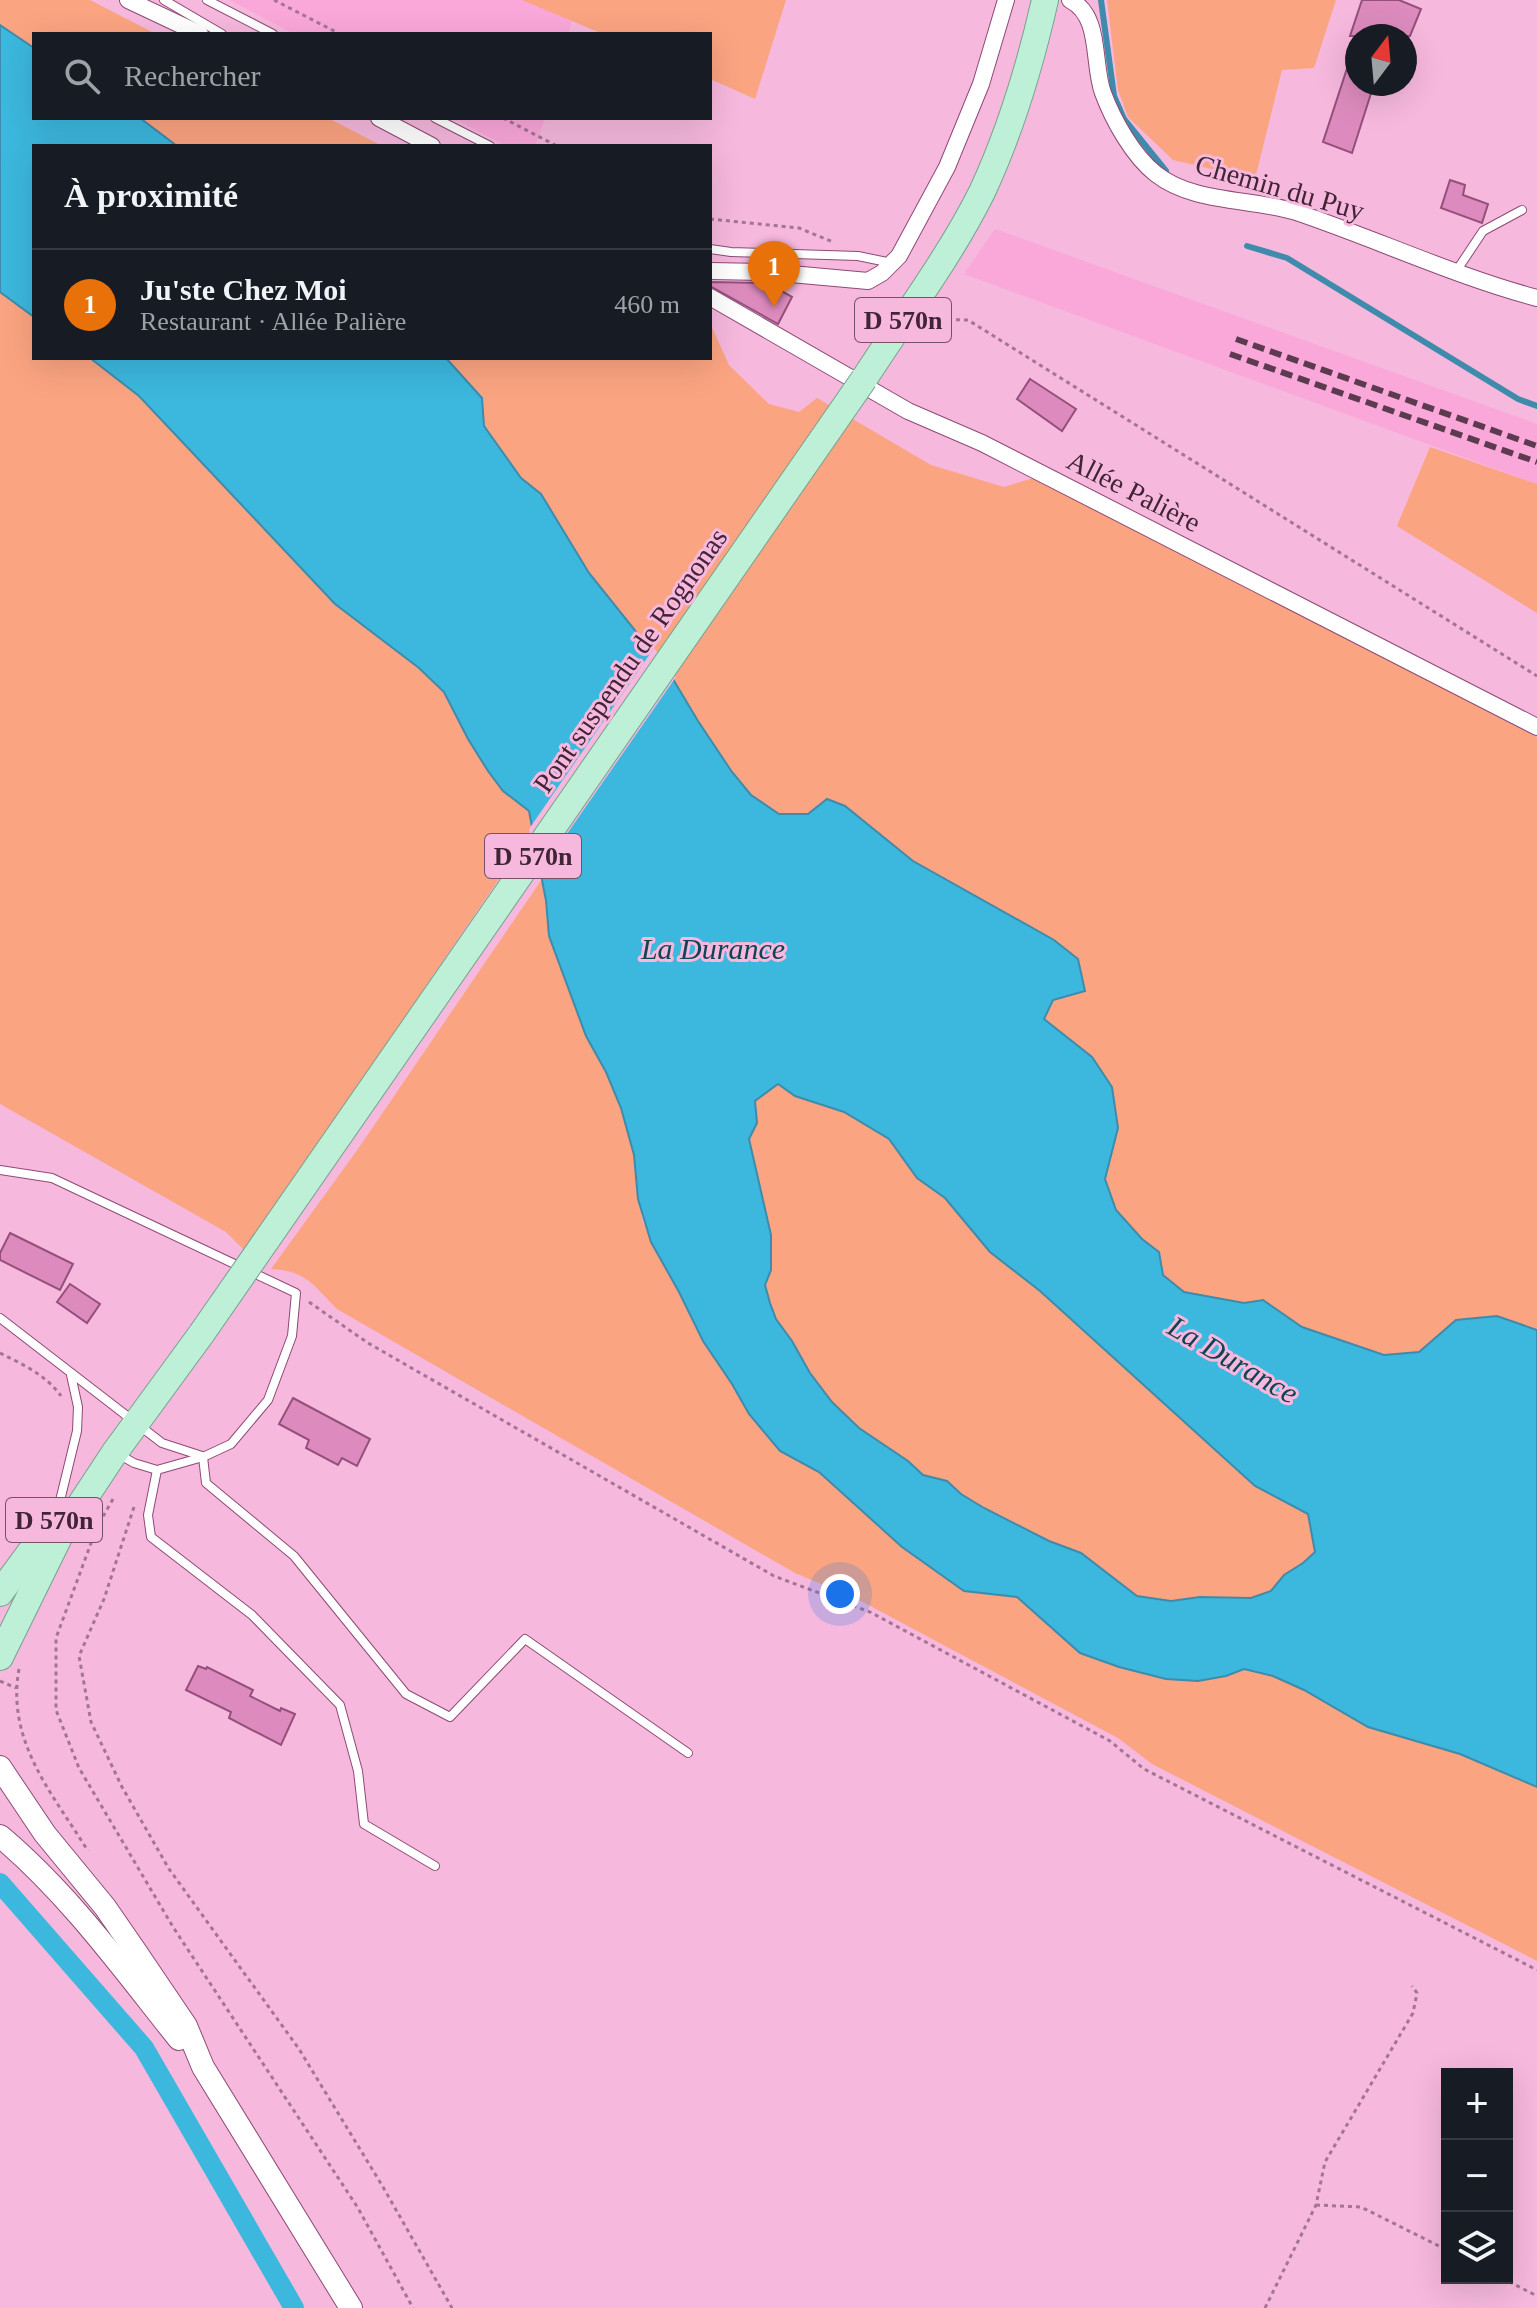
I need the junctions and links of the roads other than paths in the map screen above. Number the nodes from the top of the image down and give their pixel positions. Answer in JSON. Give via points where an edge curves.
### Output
{"nodes":[{"id":1,"x":128,"y":0,"type":"edge"},
{"id":2,"x":164,"y":0,"type":"edge"},
{"id":3,"x":207,"y":0,"type":"edge"},
{"id":4,"x":1006,"y":0,"type":"edge"},
{"id":5,"x":1045,"y":0,"type":"edge"},
{"id":6,"x":1070,"y":0,"type":"edge"},
{"id":7,"x":196,"y":32,"type":"edge"},
{"id":8,"x":219,"y":32,"type":"edge"},
{"id":9,"x":269,"y":32,"type":"edge"},
{"id":10,"x":383,"y":120,"type":"edge"},
{"id":11,"x":439,"y":120,"type":"edge"},
{"id":12,"x":428,"y":144,"type":"edge"},
{"id":13,"x":486,"y":144,"type":"edge"},
{"id":14,"x":1522,"y":210,"type":"dead end"},
{"id":15,"x":712,"y":249,"type":"edge"},
{"id":16,"x":892,"y":263,"type":"junction"},
{"id":17,"x":1457,"y":270,"type":"junction"},
{"id":18,"x":712,"y":271,"type":"edge"},
{"id":19,"x":712,"y":298,"type":"edge"},
{"id":20,"x":1537,"y":298,"type":"edge"},
{"id":21,"x":1537,"y":727,"type":"edge"},
{"id":22,"x":0,"y":1170,"type":"edge"},
{"id":23,"x":0,"y":1318,"type":"edge"},
{"id":24,"x":70,"y":1374,"type":"junction"},
{"id":25,"x":137,"y":1422,"type":"junction"},
{"id":26,"x":115,"y":1452,"type":"junction"},
{"id":27,"x":203,"y":1457,"type":"junction"},
{"id":28,"x":157,"y":1470,"type":"junction"},
{"id":29,"x":56,"y":1517,"type":"junction"},
{"id":30,"x":0,"y":1593,"type":"edge"},
{"id":31,"x":0,"y":1657,"type":"edge"},
{"id":32,"x":688,"y":1753,"type":"dead end"},
{"id":33,"x":0,"y":1767,"type":"edge"},
{"id":34,"x":0,"y":1836,"type":"edge"},
{"id":35,"x":435,"y":1866,"type":"dead end"},
{"id":36,"x":203,"y":2067,"type":"junction"},
{"id":37,"x":351,"y":2308,"type":"edge"}],
"edges":[{"from":1,"to":7,"type":"street"},
{"from":2,"to":8,"type":"lane"},
{"from":3,"to":9,"type":"lane"},
{"from":4,"to":16,"type":"street","via":[[967,121]]},
{"from":5,"to":25,"type":"main road","name":"Pont suspendu de Rognonas","number":"D 570n","bridge":true,"via":[[1013,121],[943,261]]},
{"from":6,"to":17,"type":"street","name":"Chemin du Puy","via":[[1091,23],[1103,94],[1140,158],[1156,174],[1191,191],[1292,211]]},
{"from":10,"to":12,"type":"street"},
{"from":11,"to":13,"type":"lane"},
{"from":14,"to":17,"type":"lane","via":[[1483,231]]},
{"from":15,"to":16,"type":"lane"},
{"from":16,"to":18,"type":"street","via":[[868,281]]},
{"from":17,"to":20,"type":"street","name":"Chemin du Puy"},
{"from":19,"to":21,"type":"street","name":"Allée Palière","via":[[908,411],[996,450]]},
{"from":22,"to":27,"type":"lane","via":[[52,1178],[296,1293],[292,1336],[268,1400],[231,1444]]},
{"from":23,"to":24,"type":"lane"},
{"from":24,"to":25,"type":"lane"},
{"from":24,"to":29,"type":"lane","via":[[77,1431]]},
{"from":25,"to":26,"type":"main road","number":"D 570n"},
{"from":25,"to":27,"type":"lane","via":[[162,1443]]},
{"from":26,"to":28,"type":"lane"},
{"from":26,"to":29,"type":"main road","number":"D 570n"},
{"from":26,"to":31,"type":"main road","number":"D 570n","via":[[59,1537]]},
{"from":27,"to":28,"type":"lane"},
{"from":27,"to":32,"type":"lane","via":[[206,1483],[294,1556],[406,1694],[450,1717],[525,1639]]},
{"from":28,"to":35,"type":"lane","via":[[148,1515],[151,1537],[252,1615],[340,1705],[358,1771],[364,1824]]},
{"from":29,"to":30,"type":"main road","number":"D 570n"},
{"from":33,"to":36,"type":"main road","via":[[134,1949],[186,2026]]},
{"from":34,"to":36,"type":"main road","via":[[106,1947]]},
{"from":36,"to":37,"type":"main road"}]}
